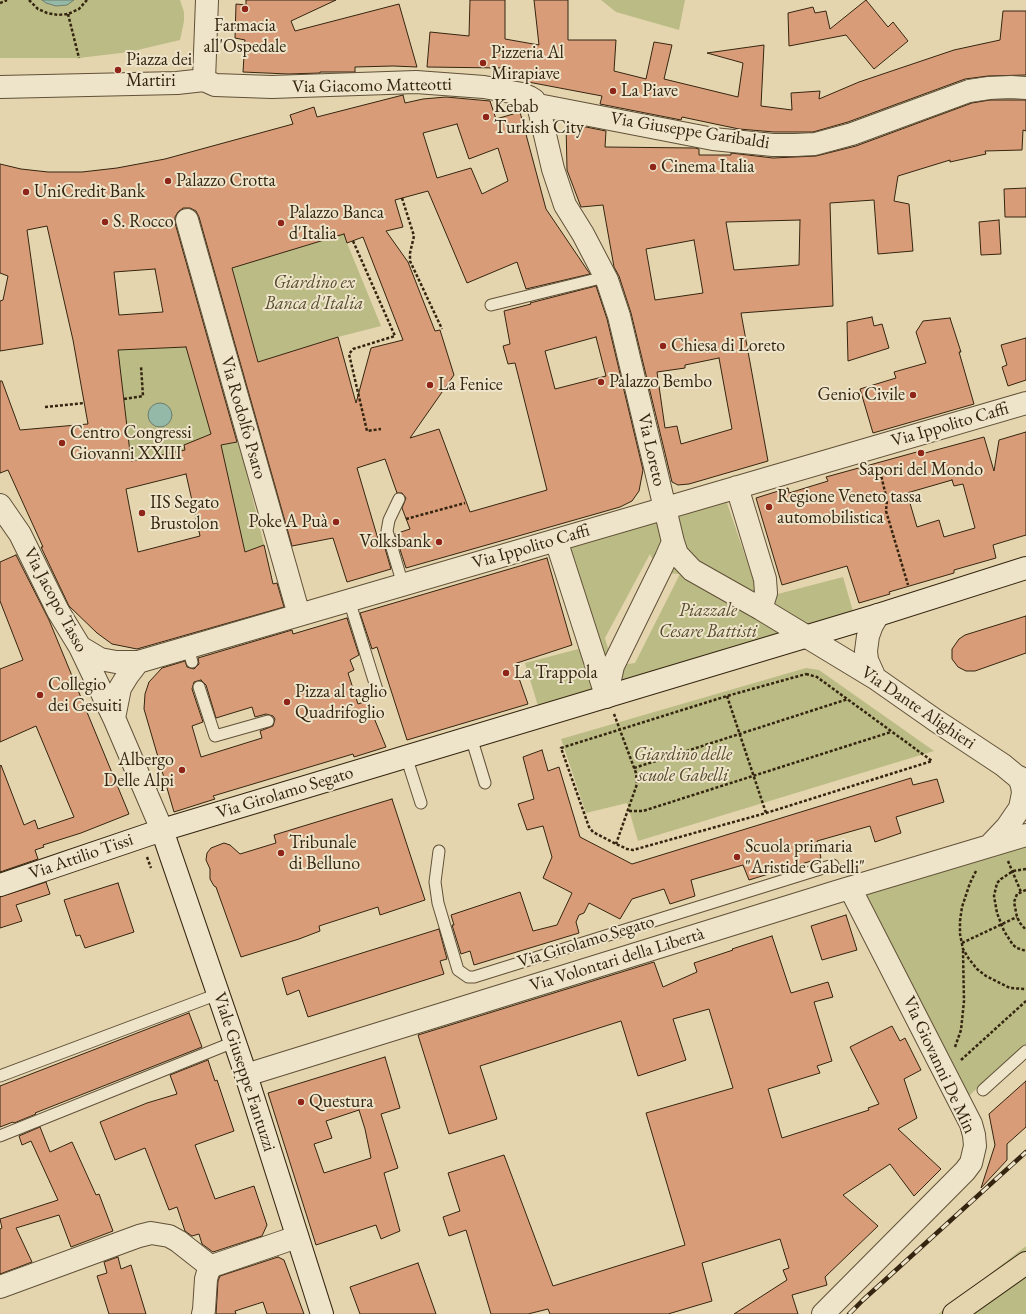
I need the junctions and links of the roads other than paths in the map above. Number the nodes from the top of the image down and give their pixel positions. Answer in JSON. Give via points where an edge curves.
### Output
{"nodes":[{"id":1,"x":207,"y":0,"type":"edge"},
{"id":2,"x":204,"y":80,"type":"junction"},
{"id":3,"x":0,"y":87,"type":"edge"},
{"id":4,"x":1026,"y":88,"type":"edge"},
{"id":5,"x":538,"y":104,"type":"junction"},
{"id":6,"x":188,"y":220,"type":"dead end"},
{"id":7,"x":605,"y":277,"type":"junction"},
{"id":8,"x":491,"y":305,"type":"dead end"},
{"id":9,"x":1026,"y":403,"type":"edge"},
{"id":10,"x":737,"y":487,"type":"junction"},
{"id":11,"x":399,"y":499,"type":"dead end"},
{"id":12,"x":0,"y":505,"type":"edge"},
{"id":13,"x":664,"y":508,"type":"junction"},
{"id":14,"x":556,"y":540,"type":"junction"},
{"id":15,"x":672,"y":542,"type":"junction"},
{"id":16,"x":1026,"y":568,"type":"edge"},
{"id":17,"x":403,"y":585,"type":"junction"},
{"id":18,"x":350,"y":600,"type":"junction"},
{"id":19,"x":761,"y":608,"type":"junction"},
{"id":20,"x":299,"y":615,"type":"junction"},
{"id":21,"x":878,"y":615,"type":"junction"},
{"id":22,"x":807,"y":636,"type":"junction"},
{"id":23,"x":80,"y":647,"type":"junction"},
{"id":24,"x":138,"y":662,"type":"junction"},
{"id":25,"x":875,"y":678,"type":"junction"},
{"id":26,"x":199,"y":687,"type":"dead end"},
{"id":27,"x":377,"y":690,"type":"dead end"},
{"id":28,"x":610,"y":705,"type":"junction"},
{"id":29,"x":114,"y":718,"type":"junction"},
{"id":30,"x":268,"y":721,"type":"dead end"},
{"id":31,"x":471,"y":737,"type":"junction"},
{"id":32,"x":406,"y":756,"type":"junction"},
{"id":33,"x":1022,"y":781,"type":"edge"},
{"id":34,"x":485,"y":784,"type":"dead end"},
{"id":35,"x":421,"y":803,"type":"dead end"},
{"id":36,"x":162,"y":830,"type":"junction"},
{"id":37,"x":1025,"y":834,"type":"edge"},
{"id":38,"x":989,"y":845,"type":"junction"},
{"id":39,"x":439,"y":851,"type":"dead end"},
{"id":40,"x":832,"y":865,"type":"dead end"},
{"id":41,"x":0,"y":885,"type":"edge"},
{"id":42,"x":850,"y":888,"type":"junction"},
{"id":43,"x":218,"y":994,"type":"junction"},
{"id":44,"x":234,"y":1042,"type":"junction"},
{"id":45,"x":1026,"y":1051,"type":"edge"},
{"id":46,"x":246,"y":1075,"type":"junction"},
{"id":47,"x":0,"y":1076,"type":"edge"},
{"id":48,"x":983,"y":1090,"type":"dead end"},
{"id":49,"x":0,"y":1136,"type":"edge"},
{"id":50,"x":297,"y":1236,"type":"junction"},
{"id":51,"x":1026,"y":1263,"type":"edge"},
{"id":52,"x":212,"y":1266,"type":"junction"},
{"id":53,"x":0,"y":1287,"type":"edge"},
{"id":54,"x":203,"y":1314,"type":"edge"},
{"id":55,"x":322,"y":1314,"type":"edge"},
{"id":56,"x":823,"y":1314,"type":"edge"},
{"id":57,"x":954,"y":1314,"type":"edge"}],
"edges":[{"from":1,"to":2,"type":"street"},
{"from":2,"to":3,"type":"street","via":[[177,83]]},
{"from":2,"to":5,"type":"street","name":"Via Giacomo Matteotti","via":[[215,85],[265,87],[416,82],[470,85],[522,94]]},
{"from":4,"to":5,"type":"street","name":"Via Giuseppe Garibaldi","via":[[970,91],[852,134],[815,144],[795,145],[713,139]]},
{"from":5,"to":7,"type":"street","name":"Via Loreto","via":[[553,169],[565,205]]},
{"from":6,"to":20,"type":"street","name":"Via Rodolfo Psaro"},
{"from":7,"to":8,"type":"lane"},
{"from":7,"to":13,"type":"street","name":"Via Loreto","via":[[622,325]]},
{"from":9,"to":10,"type":"street","name":"Via Ippolito Caffi"},
{"from":10,"to":13,"type":"street","name":"Via Ippolito Caffi"},
{"from":10,"to":19,"type":"street","via":[[765,579],[766,593]]},
{"from":11,"to":17,"type":"lane","via":[[387,525],[387,531]]},
{"from":12,"to":23,"type":"street","name":"Via Jacopo Tasso","via":[[20,534],[58,611]]},
{"from":13,"to":14,"type":"street","name":"Via Ippolito Caffi"},
{"from":13,"to":15,"type":"street"},
{"from":14,"to":17,"type":"street","name":"Via Ippolito Caffi"},
{"from":14,"to":28,"type":"street"},
{"from":15,"to":19,"type":"street","via":[[677,554],[692,570]]},
{"from":15,"to":28,"type":"street","via":[[613,666]]},
{"from":16,"to":21,"type":"street","name":"Via Girolamo Segato"},
{"from":17,"to":18,"type":"street","name":"Via Ippolito Caffi"},
{"from":18,"to":20,"type":"street","name":"Via Ippolito Caffi"},
{"from":18,"to":27,"type":"lane"},
{"from":19,"to":22,"type":"street"},
{"from":20,"to":24,"type":"street","name":"Via Ippolito Caffi","via":[[190,655]]},
{"from":21,"to":22,"type":"street","name":"Via Girolamo Segato"},
{"from":21,"to":25,"type":"street","via":[[868,636],[866,651]]},
{"from":22,"to":25,"type":"street","name":"Via Dante Alighieri"},
{"from":22,"to":28,"type":"street","name":"Via Girolamo Segato"},
{"from":23,"to":24,"type":"street","name":"Via Ippolito Caffi","via":[[100,658],[116,662]]},
{"from":23,"to":29,"type":"street","name":"Via Jacopo Tasso"},
{"from":24,"to":29,"type":"street","via":[[120,688]]},
{"from":25,"to":33,"type":"street","name":"Via Dante Alighieri","via":[[1003,765]]},
{"from":26,"to":30,"type":"lane","via":[[215,736]]},
{"from":28,"to":31,"type":"street","name":"Via Girolamo Segato"},
{"from":29,"to":36,"type":"street","name":"Via Jacopo Tasso"},
{"from":31,"to":32,"type":"street","name":"Via Girolamo Segato"},
{"from":31,"to":34,"type":"lane"},
{"from":32,"to":35,"type":"lane"},
{"from":32,"to":36,"type":"street","name":"Via Girolamo Segato"},
{"from":33,"to":38,"type":"street","name":"Via Volontari della Libertà","via":[[1020,808],[1007,827]]},
{"from":36,"to":41,"type":"street","name":"Via Attilio Tissi"},
{"from":36,"to":43,"type":"street","name":"Viale Giuseppe Fantuzzi"},
{"from":37,"to":38,"type":"street","name":"Via Volontari della Libertà"},
{"from":38,"to":42,"type":"street","name":"Via Volontari della Libertà"},
{"from":39,"to":40,"type":"lane","name":"Via Girolamo Segato","via":[[435,882],[438,903],[458,970],[468,977]]},
{"from":42,"to":46,"type":"street","name":"Via Volontari della Libertà"},
{"from":42,"to":56,"type":"street","name":"Via Giovanni De Min","via":[[971,1124],[975,1146],[971,1163],[957,1180]]},
{"from":43,"to":44,"type":"street","name":"Viale Giuseppe Fantuzzi"},
{"from":43,"to":47,"type":"lane"},
{"from":44,"to":46,"type":"street","name":"Viale Giuseppe Fantuzzi"},
{"from":44,"to":49,"type":"lane"},
{"from":45,"to":48,"type":"lane"},
{"from":46,"to":50,"type":"street","name":"Viale Giuseppe Fantuzzi"},
{"from":50,"to":52,"type":"street"},
{"from":50,"to":55,"type":"street","name":"Viale Giuseppe Fantuzzi"},
{"from":51,"to":57,"type":"main road"},
{"from":52,"to":53,"type":"street","via":[[169,1236],[151,1233]]},
{"from":52,"to":54,"type":"street","via":[[206,1280]]}]}
